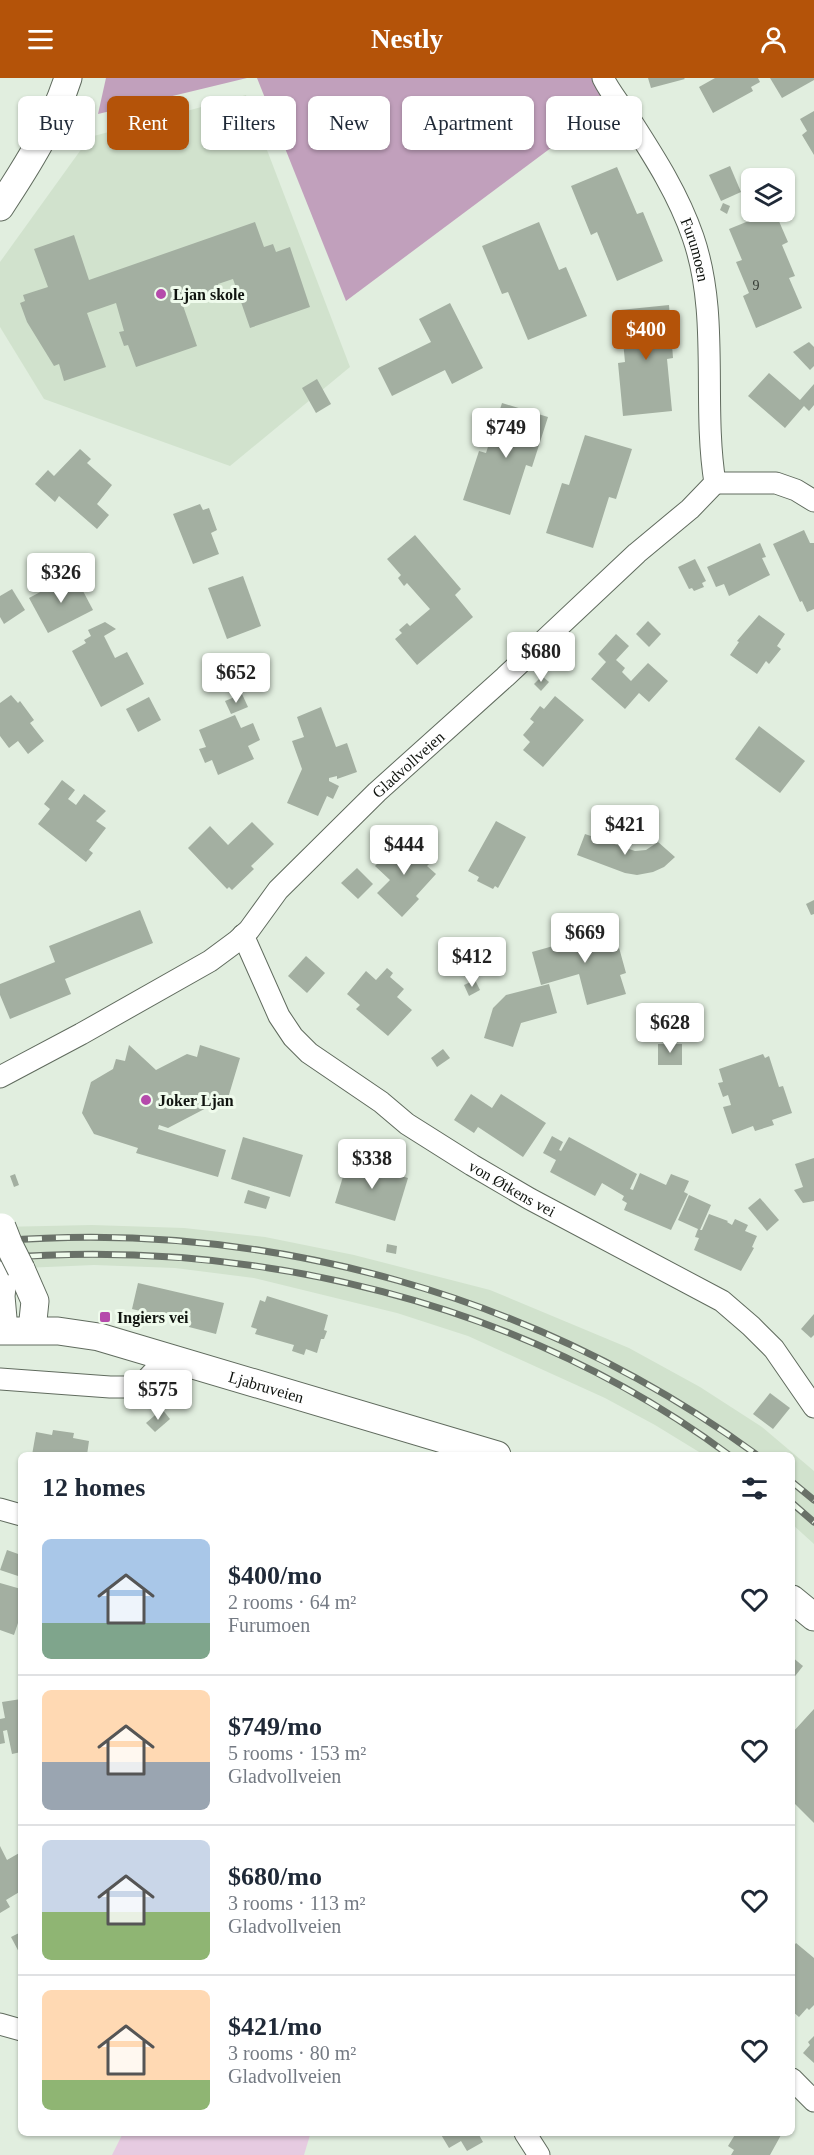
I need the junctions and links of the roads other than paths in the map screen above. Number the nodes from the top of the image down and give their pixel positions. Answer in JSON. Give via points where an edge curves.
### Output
{"nodes":[{"id":1,"x":68,"y":78,"type":"edge"},
{"id":2,"x":603,"y":78,"type":"edge"},
{"id":3,"x":0,"y":207,"type":"edge"},
{"id":4,"x":715,"y":483,"type":"junction"},
{"id":5,"x":814,"y":501,"type":"edge"},
{"id":6,"x":243,"y":935,"type":"junction"},
{"id":7,"x":0,"y":1077,"type":"edge"},
{"id":8,"x":7,"y":1246,"type":"edge"},
{"id":9,"x":32,"y":1330,"type":"junction"},
{"id":10,"x":2,"y":1331,"type":"edge"},
{"id":11,"x":166,"y":1359,"type":"junction"},
{"id":12,"x":0,"y":1379,"type":"edge"},
{"id":13,"x":814,"y":1407,"type":"edge"},
{"id":14,"x":487,"y":1452,"type":"edge"},
{"id":15,"x":0,"y":1509,"type":"edge"},
{"id":16,"x":18,"y":1514,"type":"edge"},
{"id":17,"x":795,"y":1601,"type":"edge"},
{"id":18,"x":814,"y":1617,"type":"edge"},
{"id":19,"x":0,"y":2024,"type":"edge"},
{"id":20,"x":18,"y":2029,"type":"edge"},
{"id":21,"x":795,"y":2082,"type":"edge"},
{"id":22,"x":814,"y":2101,"type":"edge"},
{"id":23,"x":527,"y":2136,"type":"edge"},
{"id":24,"x":539,"y":2155,"type":"edge"}],
"edges":[{"from":1,"to":3,"type":"street","via":[[36,152]]},
{"from":2,"to":4,"type":"street","name":"Furumoen","via":[[670,183],[694,240],[707,293]]},
{"from":4,"to":5,"type":"street","via":[[776,483]]},
{"from":4,"to":6,"type":"street","name":"Gladvollveien","via":[[377,792],[278,890]]},
{"from":6,"to":7,"type":"street","name":"Gladvollveien","via":[[210,961]]},
{"from":6,"to":13,"type":"street","name":"von Øtkens vei","via":[[279,1016],[309,1053],[407,1124],[472,1165],[722,1301],[774,1349]]},
{"from":8,"to":9,"type":"street","via":[[35,1301]]},
{"from":8,"to":10,"type":"street","via":[[1,1296]]},
{"from":9,"to":10,"type":"street","name":"Ljabruveien"},
{"from":9,"to":11,"type":"street","name":"Ljabruveien","via":[[99,1337]]},
{"from":11,"to":12,"type":"street","via":[[146,1380],[129,1387]]},
{"from":11,"to":14,"type":"street","name":"Ljabruveien"},
{"from":15,"to":16,"type":"street"},
{"from":17,"to":18,"type":"street"},
{"from":19,"to":20,"type":"street"},
{"from":21,"to":22,"type":"street"},
{"from":23,"to":24,"type":"street"}]}
